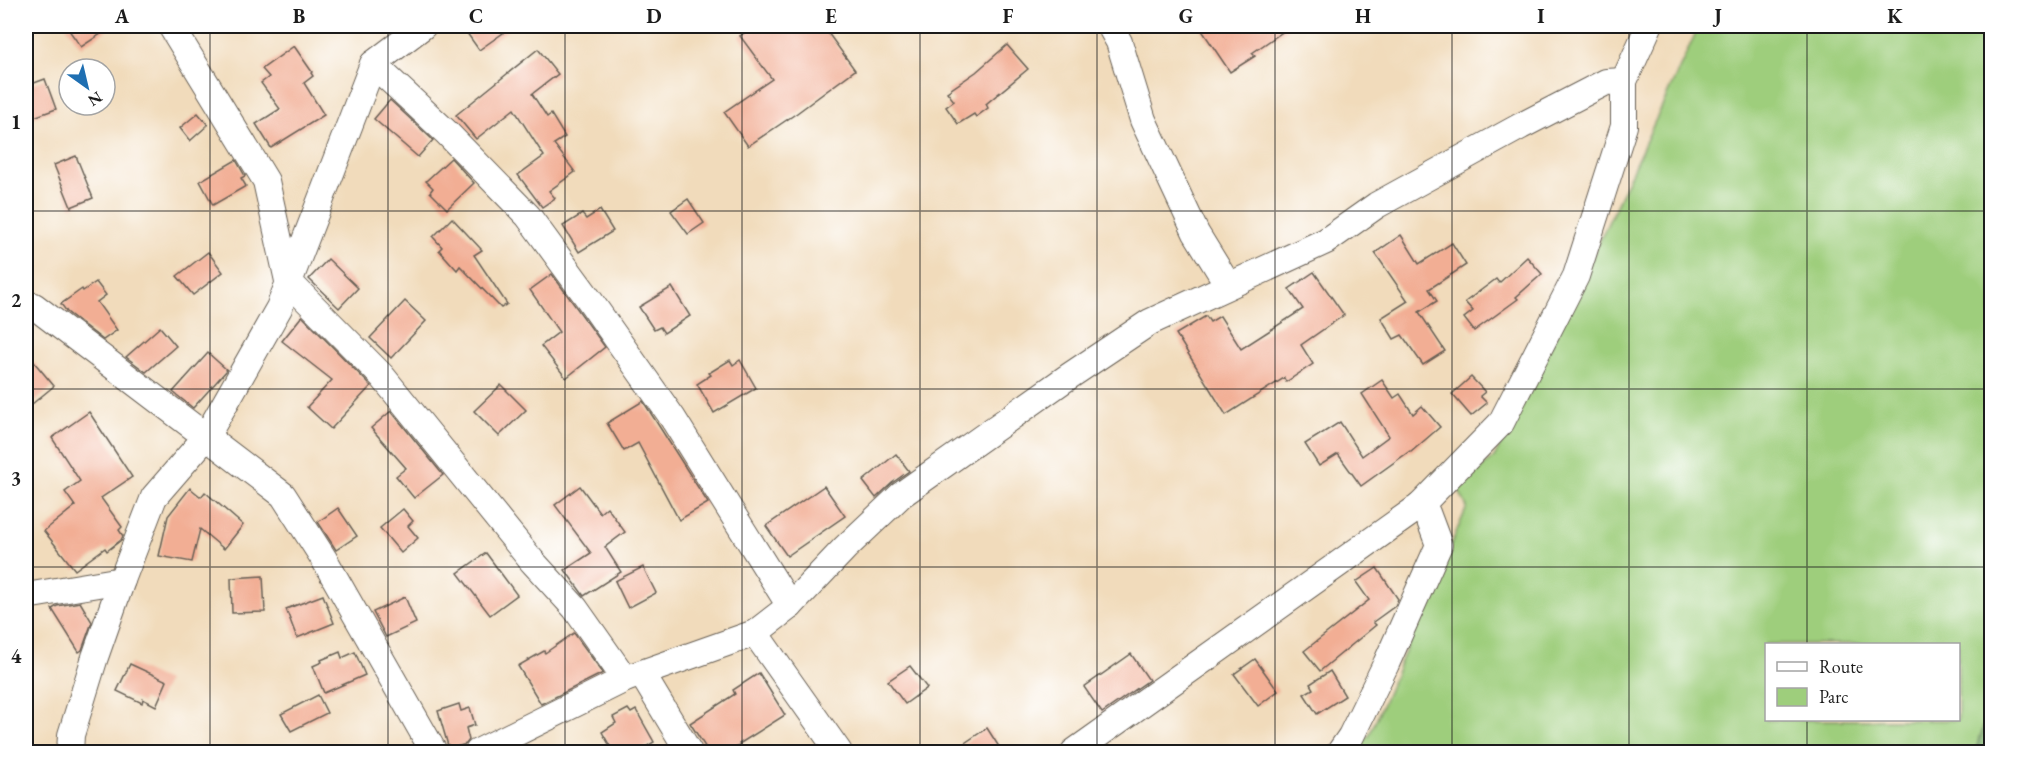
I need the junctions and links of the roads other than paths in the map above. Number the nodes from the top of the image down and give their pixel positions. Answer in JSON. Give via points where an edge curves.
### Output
{"nodes":[{"id":1,"x":171,"y":26,"type":"edge"},
{"id":2,"x":423,"y":26,"type":"edge"},
{"id":3,"x":1110,"y":26,"type":"edge"},
{"id":4,"x":1649,"y":26,"type":"edge"},
{"id":5,"x":373,"y":64,"type":"junction"},
{"id":6,"x":1624,"y":81,"type":"junction"},
{"id":7,"x":288,"y":280,"type":"junction"},
{"id":8,"x":1228,"y":285,"type":"junction"},
{"id":9,"x":26,"y":310,"type":"edge"},
{"id":10,"x":206,"y":437,"type":"junction"},
{"id":11,"x":1420,"y":506,"type":"junction"},
{"id":12,"x":122,"y":580,"type":"junction"},
{"id":13,"x":26,"y":596,"type":"edge"},
{"id":14,"x":790,"y":606,"type":"junction"},
{"id":15,"x":755,"y":633,"type":"junction"},
{"id":16,"x":633,"y":676,"type":"junction"},
{"id":17,"x":70,"y":753,"type":"edge"},
{"id":18,"x":434,"y":753,"type":"edge"},
{"id":19,"x":478,"y":753,"type":"edge"},
{"id":20,"x":689,"y":753,"type":"edge"},
{"id":21,"x":839,"y":753,"type":"edge"},
{"id":22,"x":1074,"y":753,"type":"edge"},
{"id":23,"x":1340,"y":753,"type":"edge"}],
"edges":[{"from":1,"to":7,"type":"street","via":[[266,181]]},
{"from":2,"to":5,"type":"street"},
{"from":3,"to":8,"type":"street","via":[[1119,42],[1143,120],[1196,233]]},
{"from":4,"to":6,"type":"street"},
{"from":5,"to":7,"type":"street"},
{"from":5,"to":14,"type":"street","via":[[528,216],[672,417]]},
{"from":6,"to":8,"type":"street","via":[[1606,82],[1377,205],[1326,241]]},
{"from":6,"to":11,"type":"street","via":[[1624,126],[1576,276],[1501,423]]},
{"from":7,"to":10,"type":"street","via":[[279,308]]},
{"from":7,"to":16,"type":"street","via":[[382,376],[532,561]]},
{"from":8,"to":14,"type":"street","via":[[1150,322],[901,495]]},
{"from":9,"to":10,"type":"street","via":[[34,306]]},
{"from":10,"to":12,"type":"street","via":[[154,497]]},
{"from":10,"to":18,"type":"street","via":[[283,495],[324,559]]},
{"from":11,"to":22,"type":"street"},
{"from":11,"to":23,"type":"street","via":[[1427,513],[1439,545],[1386,664]]},
{"from":12,"to":13,"type":"street"},
{"from":12,"to":17,"type":"street","via":[[71,735]]},
{"from":14,"to":15,"type":"street"},
{"from":15,"to":16,"type":"street"},
{"from":15,"to":21,"type":"street"},
{"from":16,"to":19,"type":"street"},
{"from":16,"to":20,"type":"street"}]}
